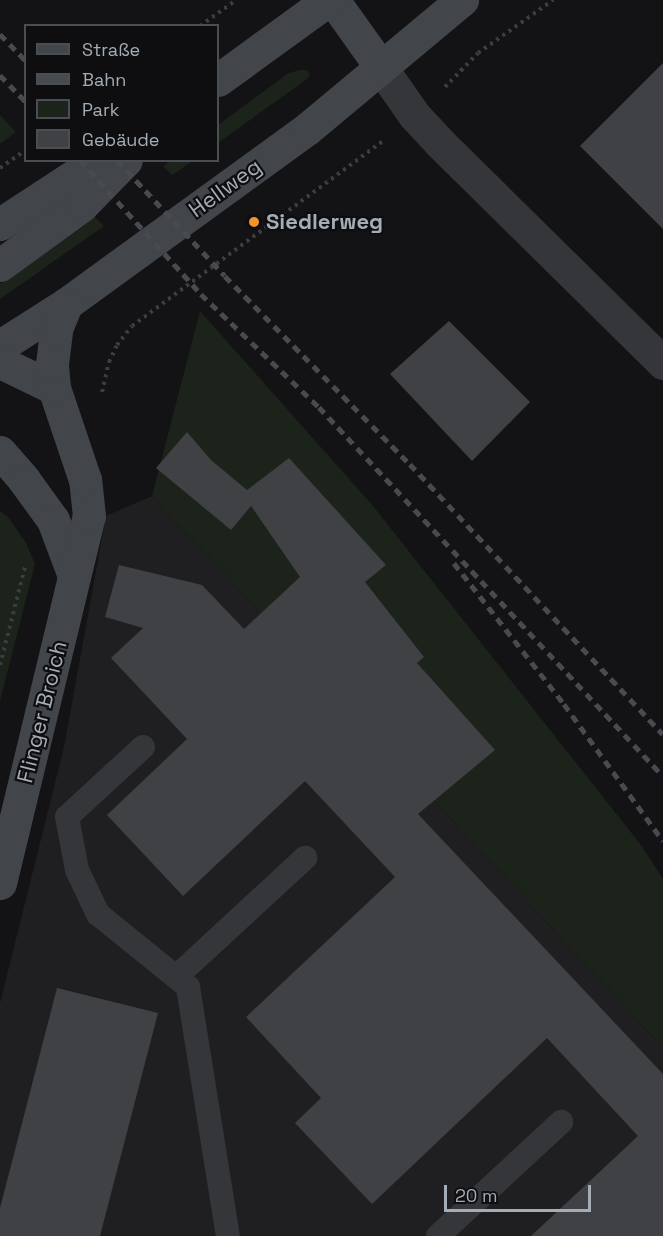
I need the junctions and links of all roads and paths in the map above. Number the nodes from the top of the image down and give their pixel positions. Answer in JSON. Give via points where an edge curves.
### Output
{"nodes":[{"id":1,"x":236,"y":0,"type":"edge"},
{"id":2,"x":328,"y":0,"type":"edge"},
{"id":3,"x":333,"y":0,"type":"edge"},
{"id":4,"x":462,"y":0,"type":"edge"},
{"id":5,"x":553,"y":0,"type":"edge"},
{"id":6,"x":203,"y":24,"type":"edge"},
{"id":7,"x":478,"y":53,"type":"dead end"},
{"id":8,"x":380,"y":66,"type":"junction"},
{"id":9,"x":219,"y":79,"type":"edge"},
{"id":10,"x":386,"y":139,"type":"dead end"},
{"id":11,"x":24,"y":151,"type":"edge"},
{"id":12,"x":95,"y":162,"type":"edge"},
{"id":13,"x":124,"y":162,"type":"edge"},
{"id":14,"x":0,"y":168,"type":"edge"},
{"id":15,"x":280,"y":205,"type":"dead end"},
{"id":16,"x":285,"y":213,"type":"junction"},
{"id":17,"x":0,"y":224,"type":"edge"},
{"id":18,"x":0,"y":265,"type":"edge"},
{"id":19,"x":66,"y":304,"type":"junction"},
{"id":20,"x":0,"y":346,"type":"edge"},
{"id":21,"x":0,"y":362,"type":"edge"},
{"id":22,"x":663,"y":363,"type":"edge"},
{"id":23,"x":104,"y":380,"type":"dead end"},
{"id":24,"x":54,"y":388,"type":"junction"},
{"id":25,"x":0,"y":452,"type":"edge"},
{"id":26,"x":25,"y":565,"type":"dead end"},
{"id":27,"x":74,"y":576,"type":"junction"},
{"id":28,"x":0,"y":665,"type":"edge"},
{"id":29,"x":143,"y":747,"type":"dead end"},
{"id":30,"x":305,"y":858,"type":"dead end"},
{"id":31,"x":0,"y":883,"type":"edge"},
{"id":32,"x":176,"y":978,"type":"junction"},
{"id":33,"x":561,"y":1122,"type":"dead end"},
{"id":34,"x":228,"y":1236,"type":"edge"},
{"id":35,"x":438,"y":1236,"type":"edge"}],
"edges":[{"from":1,"to":6,"type":"path"},
{"from":2,"to":9,"type":"street"},
{"from":3,"to":8,"type":"street"},
{"from":4,"to":8,"type":"street","name":"Hellweg"},
{"from":5,"to":7,"type":"path"},
{"from":8,"to":19,"type":"street","name":"Hellweg","via":[[307,129]]},
{"from":8,"to":22,"type":"street","via":[[414,115],[439,142]]},
{"from":10,"to":16,"type":"path"},
{"from":11,"to":14,"type":"path"},
{"from":12,"to":17,"type":"street"},
{"from":13,"to":18,"type":"street","via":[[81,206]]},
{"from":15,"to":16,"type":"path"},
{"from":16,"to":23,"type":"path","via":[[132,326],[117,345]]},
{"from":19,"to":20,"type":"street","name":"Hellweg"},
{"from":19,"to":24,"type":"street","via":[[56,329]]},
{"from":21,"to":24,"type":"street"},
{"from":24,"to":27,"type":"street","name":"Flinger Broich","via":[[88,498],[88,516]]},
{"from":25,"to":27,"type":"street","via":[[53,520]]},
{"from":26,"to":28,"type":"path"},
{"from":27,"to":31,"type":"street","name":"Flinger Broich"},
{"from":29,"to":32,"type":"lane","via":[[67,817],[77,870],[98,914]]},
{"from":30,"to":32,"type":"lane"},
{"from":32,"to":34,"type":"lane","via":[[188,987]]},
{"from":33,"to":35,"type":"lane"}]}
